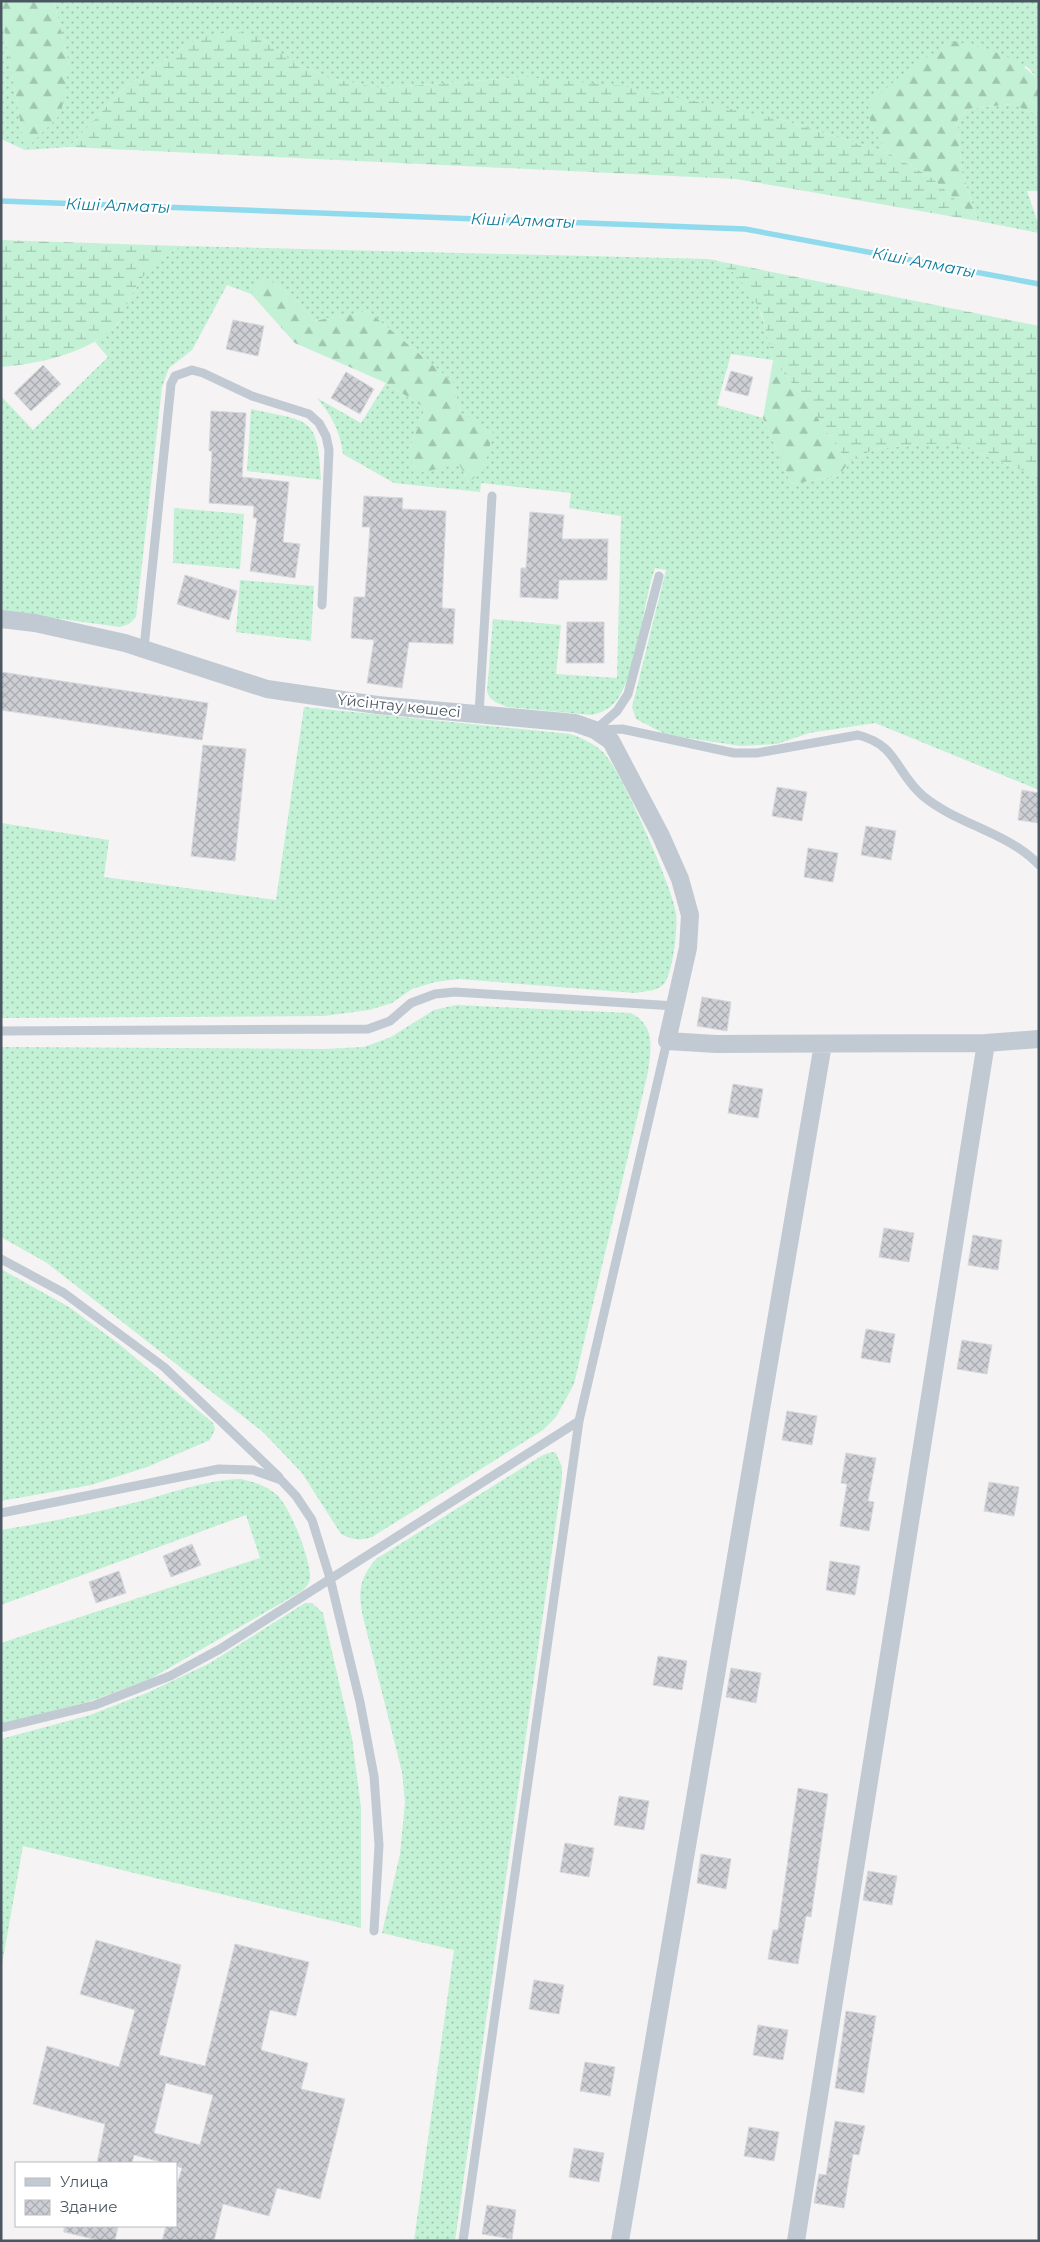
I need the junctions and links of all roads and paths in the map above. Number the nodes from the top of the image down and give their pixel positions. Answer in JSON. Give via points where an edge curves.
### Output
{"nodes":[{"id":1,"x":492,"y":496,"type":"dead end"},
{"id":2,"x":659,"y":576,"type":"dead end"},
{"id":3,"x":322,"y":605,"type":"dead end"},
{"id":4,"x":1,"y":619,"type":"edge"},
{"id":5,"x":144,"y":648,"type":"junction"},
{"id":6,"x":479,"y":714,"type":"junction"},
{"id":7,"x":595,"y":730,"type":"junction"},
{"id":8,"x":1039,"y":865,"type":"edge"},
{"id":9,"x":675,"y":1006,"type":"junction"},
{"id":10,"x":1,"y":1031,"type":"edge"},
{"id":11,"x":1039,"y":1039,"type":"edge"},
{"id":12,"x":667,"y":1041,"type":"junction"},
{"id":13,"x":986,"y":1043,"type":"junction"},
{"id":14,"x":823,"y":1044,"type":"junction"},
{"id":15,"x":1,"y":1259,"type":"edge"},
{"id":16,"x":579,"y":1421,"type":"junction"},
{"id":17,"x":281,"y":1480,"type":"junction"},
{"id":18,"x":1,"y":1513,"type":"edge"},
{"id":19,"x":330,"y":1578,"type":"junction"},
{"id":20,"x":1,"y":1728,"type":"edge"},
{"id":21,"x":374,"y":1931,"type":"dead end"},
{"id":22,"x":463,"y":2241,"type":"edge"},
{"id":23,"x":620,"y":2241,"type":"edge"},
{"id":24,"x":796,"y":2241,"type":"edge"}],
"edges":[{"from":1,"to":6,"type":"lane"},
{"from":2,"to":7,"type":"lane","via":[[628,694],[617,711]]},
{"from":3,"to":5,"type":"lane","via":[[329,450],[319,423],[310,414],[252,396],[203,373],[181,372],[171,384]]},
{"from":4,"to":5,"type":"street","name":"Үйсінтау көшесі","via":[[35,623]]},
{"from":5,"to":6,"type":"street","name":"Үйсінтау көшесі","via":[[266,689],[377,705]]},
{"from":6,"to":7,"type":"street","name":"Үйсінтау көшесі","via":[[575,723]]},
{"from":7,"to":8,"type":"lane","via":[[622,729],[734,753],[758,753],[858,735],[871,738],[887,748],[904,776],[922,795],[942,810],[1026,852]]},
{"from":7,"to":9,"type":"street","name":"Үйсінтау көшесі","via":[[611,741],[680,879],[690,915],[688,948]]},
{"from":9,"to":10,"type":"lane","via":[[455,992],[435,994],[411,1003],[390,1021],[368,1029]]},
{"from":9,"to":12,"type":"street","name":"Үйсінтау көшесі"},
{"from":11,"to":13,"type":"street"},
{"from":12,"to":14,"type":"street"},
{"from":12,"to":16,"type":"lane"},
{"from":13,"to":14,"type":"street"},
{"from":13,"to":24,"type":"street"},
{"from":14,"to":23,"type":"street"},
{"from":15,"to":17,"type":"lane","via":[[64,1293],[164,1368]]},
{"from":16,"to":19,"type":"lane"},
{"from":16,"to":22,"type":"lane"},
{"from":17,"to":18,"type":"lane","via":[[253,1470],[219,1469]]},
{"from":17,"to":19,"type":"lane","via":[[312,1520]]},
{"from":19,"to":20,"type":"lane","via":[[220,1649],[170,1676],[96,1705]]},
{"from":19,"to":21,"type":"lane","via":[[374,1776],[379,1845]]}]}
